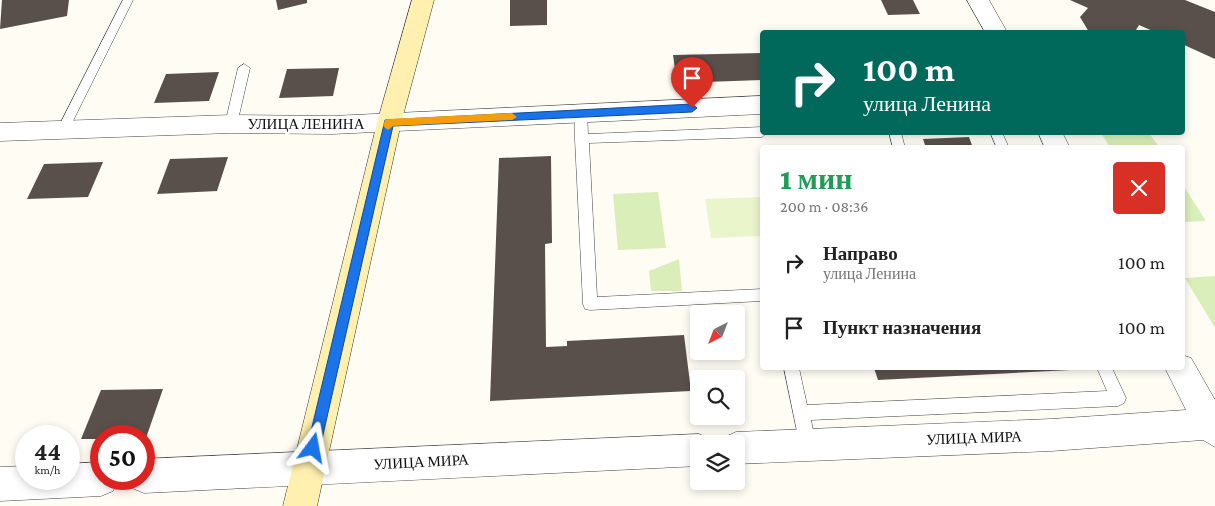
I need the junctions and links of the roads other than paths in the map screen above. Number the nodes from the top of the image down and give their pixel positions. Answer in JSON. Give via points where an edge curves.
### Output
{"nodes":[{"id":1,"x":128,"y":0,"type":"edge"},
{"id":2,"x":423,"y":0,"type":"edge"},
{"id":3,"x":978,"y":0,"type":"edge"},
{"id":4,"x":995,"y":30,"type":"edge"},
{"id":5,"x":244,"y":68,"type":"dead end"},
{"id":6,"x":760,"y":105,"type":"edge"},
{"id":7,"x":581,"y":113,"type":"junction"},
{"id":8,"x":389,"y":123,"type":"junction"},
{"id":9,"x":231,"y":124,"type":"junction"},
{"id":10,"x":63,"y":130,"type":"junction"},
{"id":11,"x":0,"y":132,"type":"edge"},
{"id":12,"x":760,"y":132,"type":"edge"},
{"id":13,"x":582,"y":139,"type":"junction"},
{"id":14,"x":760,"y":295,"type":"edge"},
{"id":15,"x":792,"y":370,"type":"edge"},
{"id":16,"x":1105,"y":370,"type":"edge"},
{"id":17,"x":1181,"y":370,"type":"edge"},
{"id":18,"x":801,"y":414,"type":"junction"},
{"id":19,"x":1213,"y":427,"type":"edge"},
{"id":20,"x":808,"y":446,"type":"junction"},
{"id":21,"x":745,"y":448,"type":"edge"},
{"id":22,"x":690,"y":450,"type":"edge"},
{"id":23,"x":309,"y":467,"type":"junction"},
{"id":24,"x":155,"y":475,"type":"edge"},
{"id":25,"x":90,"y":480,"type":"edge"},
{"id":26,"x":0,"y":484,"type":"edge"},
{"id":27,"x":300,"y":506,"type":"edge"}],
"edges":[{"from":1,"to":10,"type":"lane"},
{"from":2,"to":8,"type":"main road"},
{"from":3,"to":4,"type":"street"},
{"from":5,"to":9,"type":"lane"},
{"from":6,"to":7,"type":"street","name":"УЛИЦА ЛЕНИНА"},
{"from":7,"to":8,"type":"street","name":"УЛИЦА ЛЕНИНА"},
{"from":7,"to":13,"type":"lane"},
{"from":8,"to":9,"type":"street","name":"УЛИЦА ЛЕНИНА"},
{"from":8,"to":23,"type":"main road"},
{"from":9,"to":10,"type":"street","name":"УЛИЦА ЛЕНИНА"},
{"from":10,"to":11,"type":"street","name":"УЛИЦА ЛЕНИНА"},
{"from":12,"to":13,"type":"lane"},
{"from":13,"to":14,"type":"lane","via":[[590,304]]},
{"from":15,"to":18,"type":"lane"},
{"from":16,"to":18,"type":"lane","via":[[1118,398]]},
{"from":17,"to":19,"type":"street"},
{"from":18,"to":20,"type":"lane"},
{"from":19,"to":20,"type":"street","name":"УЛИЦА МИРА"},
{"from":20,"to":21,"type":"street","name":"УЛИЦА МИРА"},
{"from":22,"to":23,"type":"street","name":"УЛИЦА МИРА"},
{"from":23,"to":24,"type":"street","name":"УЛИЦА МИРА"},
{"from":23,"to":27,"type":"main road"},
{"from":25,"to":26,"type":"street"}]}
